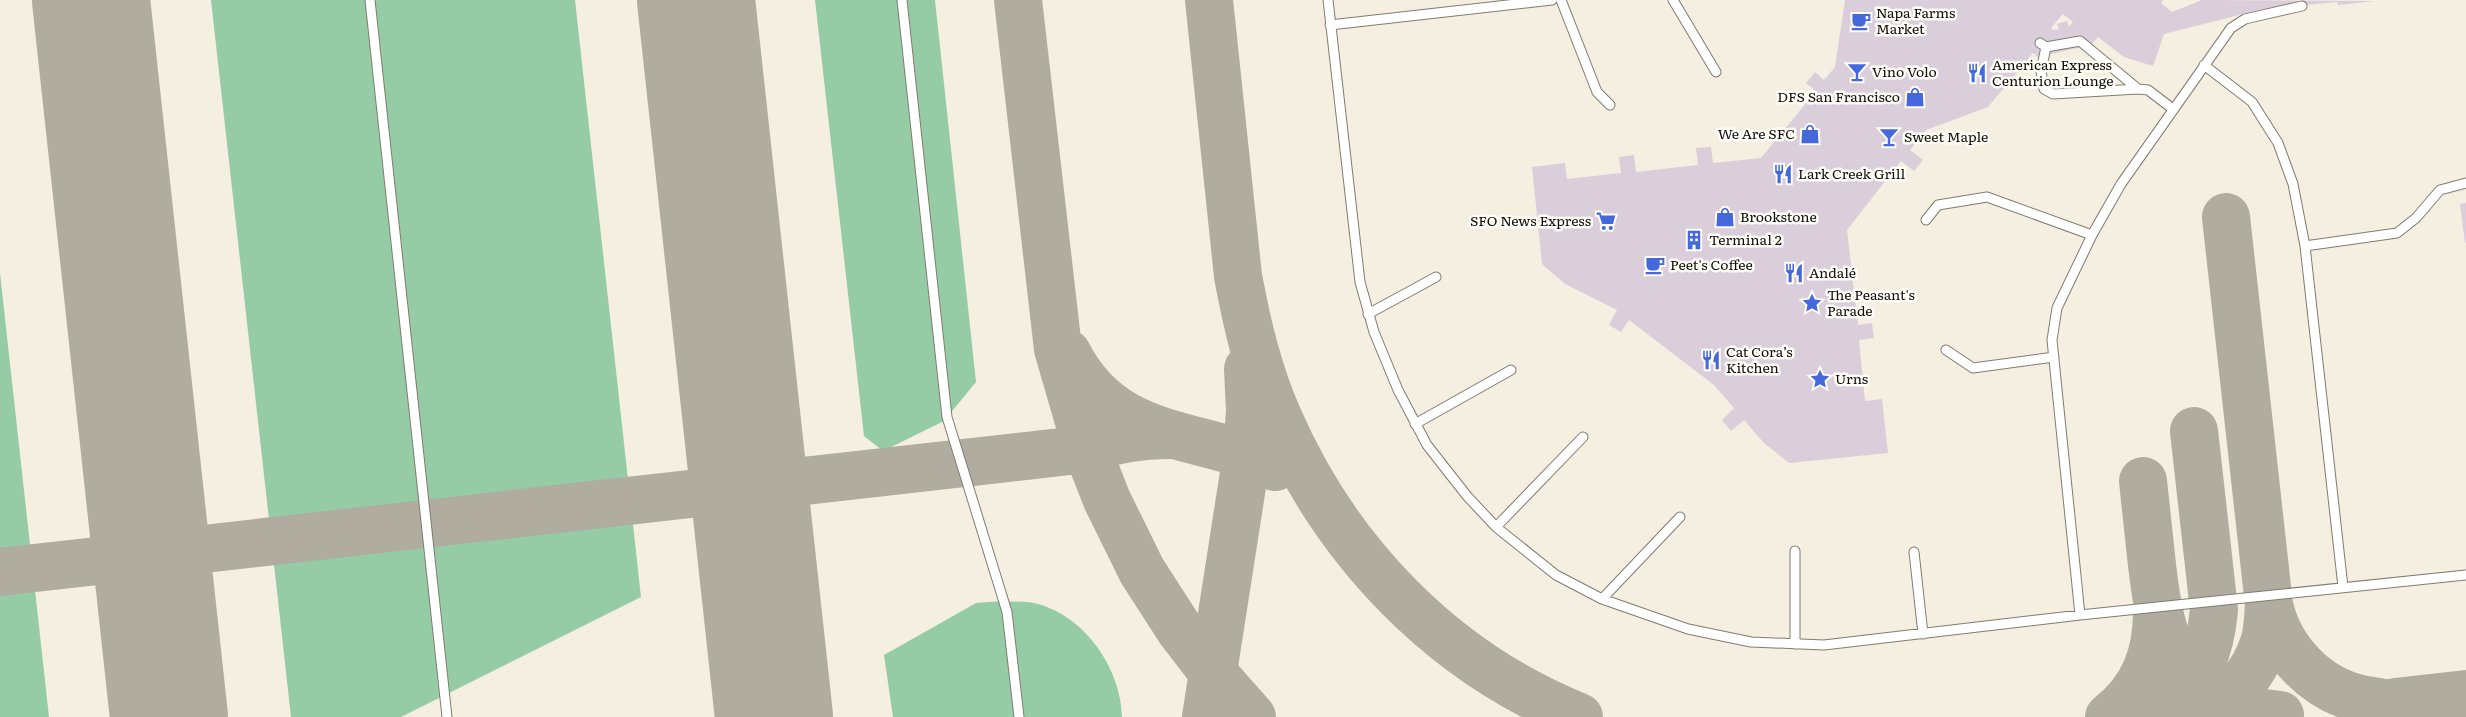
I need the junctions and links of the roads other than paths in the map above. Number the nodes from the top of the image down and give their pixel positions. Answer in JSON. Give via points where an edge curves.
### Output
{"nodes":[{"id":1,"x":370,"y":0,"type":"edge"},
{"id":2,"x":902,"y":0,"type":"edge"},
{"id":3,"x":1328,"y":0,"type":"edge"},
{"id":4,"x":1552,"y":0,"type":"edge"},
{"id":5,"x":1561,"y":0,"type":"edge"},
{"id":6,"x":1673,"y":0,"type":"edge"},
{"id":7,"x":2302,"y":6,"type":"dead end"},
{"id":8,"x":1330,"y":25,"type":"junction"},
{"id":9,"x":2204,"y":65,"type":"junction"},
{"id":10,"x":1716,"y":72,"type":"dead end"},
{"id":11,"x":2138,"y":88,"type":"junction"},
{"id":12,"x":1610,"y":105,"type":"dead end"},
{"id":13,"x":2173,"y":109,"type":"junction"},
{"id":14,"x":2466,"y":183,"type":"edge"},
{"id":15,"x":1926,"y":220,"type":"dead end"},
{"id":16,"x":2092,"y":235,"type":"junction"},
{"id":17,"x":2305,"y":246,"type":"junction"},
{"id":18,"x":1436,"y":278,"type":"dead end"},
{"id":19,"x":1368,"y":314,"type":"junction"},
{"id":20,"x":1946,"y":350,"type":"dead end"},
{"id":21,"x":2054,"y":357,"type":"junction"},
{"id":22,"x":1511,"y":370,"type":"dead end"},
{"id":23,"x":1415,"y":424,"type":"junction"},
{"id":24,"x":1582,"y":436,"type":"dead end"},
{"id":25,"x":1680,"y":517,"type":"dead end"},
{"id":26,"x":1496,"y":527,"type":"junction"},
{"id":27,"x":1795,"y":551,"type":"dead end"},
{"id":28,"x":1914,"y":552,"type":"dead end"},
{"id":29,"x":2466,"y":575,"type":"edge"},
{"id":30,"x":2343,"y":587,"type":"junction"},
{"id":31,"x":1602,"y":599,"type":"junction"},
{"id":32,"x":2080,"y":615,"type":"junction"},
{"id":33,"x":1923,"y":634,"type":"junction"},
{"id":34,"x":1795,"y":644,"type":"junction"},
{"id":35,"x":447,"y":717,"type":"edge"},
{"id":36,"x":1019,"y":717,"type":"edge"}],
"edges":[{"from":1,"to":35,"type":"lane"},
{"from":2,"to":36,"type":"lane","via":[[947,417],[1007,612]]},
{"from":3,"to":8,"type":"lane"},
{"from":4,"to":8,"type":"lane"},
{"from":5,"to":12,"type":"lane","via":[[1597,92]]},
{"from":6,"to":10,"type":"lane"},
{"from":7,"to":9,"type":"lane","via":[[2244,19],[2231,28]]},
{"from":8,"to":19,"type":"lane","via":[[1360,282]]},
{"from":9,"to":13,"type":"lane"},
{"from":9,"to":17,"type":"lane","via":[[2252,102],[2268,125],[2293,184]]},
{"from":11,"to":11,"type":"lane","via":[[2080,41],[2043,45],[2041,80],[2044,90],[2053,94]]},
{"from":11,"to":13,"type":"lane","via":[[2148,90]]},
{"from":13,"to":16,"type":"lane","via":[[2121,184]]},
{"from":14,"to":17,"type":"lane","via":[[2440,190],[2416,218],[2397,233]]},
{"from":15,"to":16,"type":"lane","via":[[1938,205],[1987,197]]},
{"from":16,"to":21,"type":"lane","via":[[2057,308],[2052,340]]},
{"from":17,"to":30,"type":"lane"},
{"from":18,"to":19,"type":"lane"},
{"from":19,"to":23,"type":"lane","via":[[1388,368]]},
{"from":20,"to":21,"type":"lane","via":[[1973,368]]},
{"from":21,"to":32,"type":"lane"},
{"from":22,"to":23,"type":"lane"},
{"from":23,"to":26,"type":"lane","via":[[1446,471]]},
{"from":24,"to":26,"type":"lane"},
{"from":25,"to":31,"type":"lane"},
{"from":26,"to":31,"type":"lane","via":[[1556,575]]},
{"from":27,"to":34,"type":"lane"},
{"from":28,"to":33,"type":"lane"},
{"from":29,"to":30,"type":"lane"},
{"from":30,"to":32,"type":"lane"},
{"from":31,"to":34,"type":"lane","via":[[1688,629],[1751,642]]},
{"from":32,"to":33,"type":"lane"},
{"from":33,"to":34,"type":"lane","via":[[1824,645]]}]}
